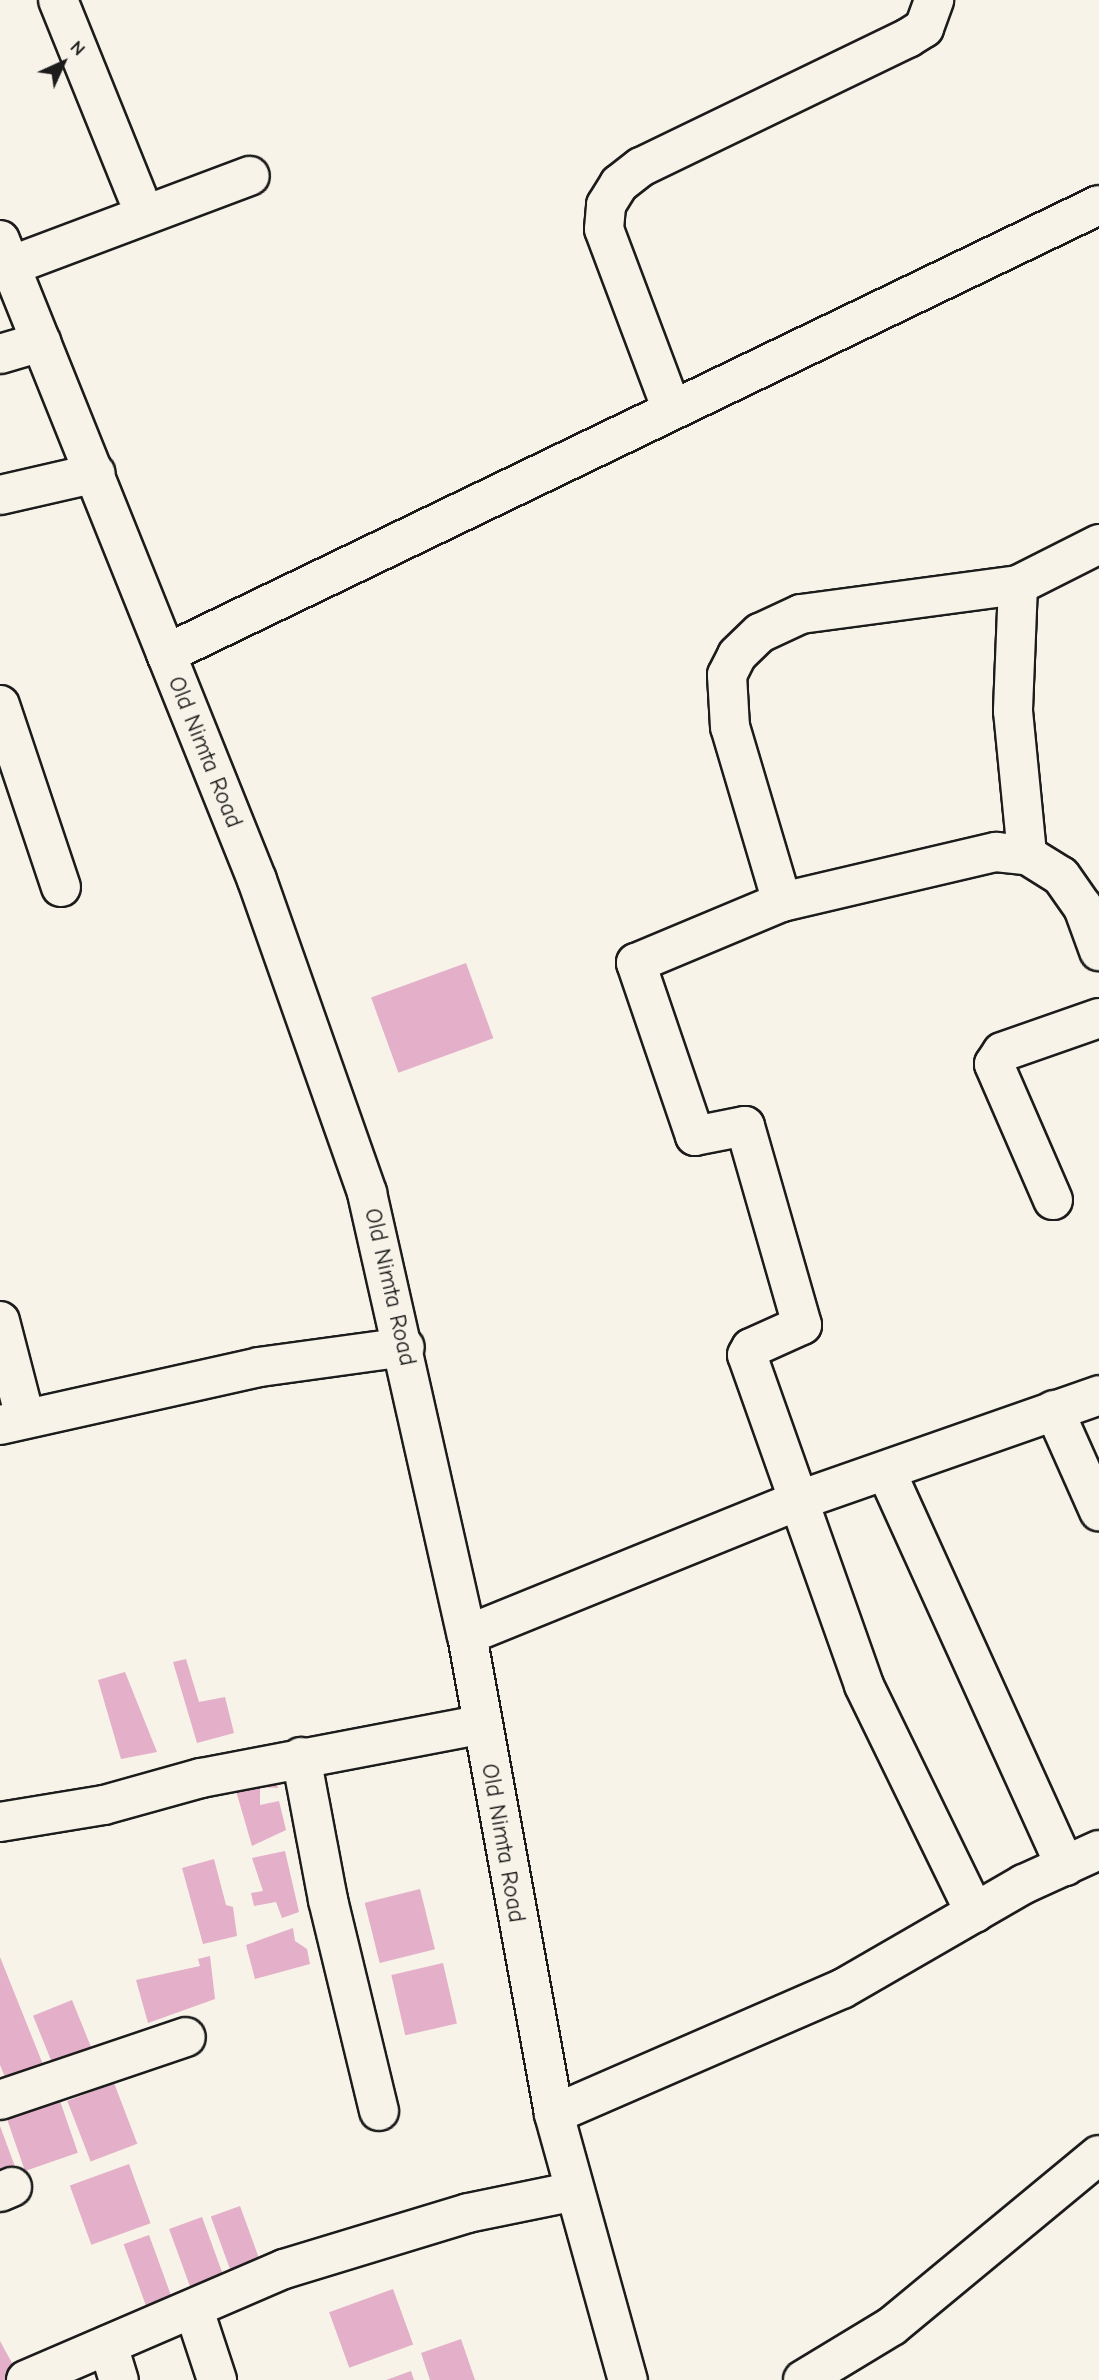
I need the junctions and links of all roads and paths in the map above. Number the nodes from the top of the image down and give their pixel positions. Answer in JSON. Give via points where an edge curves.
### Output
{"nodes":[{"id":1,"x":58,"y":0,"type":"edge"},
{"id":2,"x":934,"y":0,"type":"edge"},
{"id":3,"x":250,"y":176,"type":"dead end"},
{"id":4,"x":137,"y":196,"type":"dead end"},
{"id":5,"x":1099,"y":205,"type":"edge"},
{"id":6,"x":5,"y":253,"type":"edge"},
{"id":7,"x":41,"y":342,"type":"junction"},
{"id":8,"x":0,"y":354,"type":"edge"},
{"id":9,"x":672,"y":410,"type":"junction"},
{"id":10,"x":96,"y":473,"type":"junction"},
{"id":11,"x":0,"y":495,"type":"edge"},
{"id":12,"x":1099,"y":544,"type":"edge"},
{"id":13,"x":1018,"y":585,"type":"junction"},
{"id":14,"x":166,"y":654,"type":"junction"},
{"id":15,"x":0,"y":705,"type":"edge"},
{"id":16,"x":1027,"y":856,"type":"junction"},
{"id":17,"x":61,"y":887,"type":"dead end"},
{"id":18,"x":782,"y":902,"type":"junction"},
{"id":19,"x":1099,"y":951,"type":"edge"},
{"id":20,"x":1099,"y":1018,"type":"edge"},
{"id":21,"x":1053,"y":1200,"type":"dead end"},
{"id":22,"x":0,"y":1321,"type":"edge"},
{"id":23,"x":405,"y":1347,"type":"junction"},
{"id":24,"x":1099,"y":1395,"type":"edge"},
{"id":25,"x":1054,"y":1410,"type":"junction"},
{"id":26,"x":13,"y":1421,"type":"edge"},
{"id":27,"x":886,"y":1471,"type":"junction"},
{"id":28,"x":800,"y":1500,"type":"junction"},
{"id":29,"x":1099,"y":1511,"type":"edge"},
{"id":30,"x":467,"y":1635,"type":"junction"},
{"id":31,"x":483,"y":1724,"type":"junction"},
{"id":32,"x":301,"y":1757,"type":"junction"},
{"id":33,"x":0,"y":1822,"type":"edge"},
{"id":34,"x":1099,"y":1850,"type":"edge"},
{"id":35,"x":1065,"y":1866,"type":"junction"},
{"id":36,"x":975,"y":1913,"type":"junction"},
{"id":37,"x":186,"y":2038,"type":"dead end"},
{"id":38,"x":0,"y":2100,"type":"edge"},
{"id":39,"x":379,"y":2111,"type":"dead end"},
{"id":40,"x":554,"y":2115,"type":"junction"},
{"id":41,"x":1099,"y":2155,"type":"edge"},
{"id":42,"x":575,"y":2192,"type":"junction"},
{"id":43,"x":194,"y":2310,"type":"junction"},
{"id":44,"x":114,"y":2363,"type":"edge"},
{"id":45,"x":33,"y":2378,"type":"edge"},
{"id":46,"x":217,"y":2380,"type":"edge"},
{"id":47,"x":628,"y":2380,"type":"edge"},
{"id":48,"x":803,"y":2380,"type":"edge"}],
"edges":[{"from":1,"to":4,"type":"street"},
{"from":2,"to":9,"type":"street","via":[[924,28],[908,38],[640,167],[619,184],[606,205],[604,229]]},
{"from":3,"to":6,"type":"street"},
{"from":5,"to":9,"type":"street"},
{"from":6,"to":7,"type":"street","name":"Old Nimta Road"},
{"from":7,"to":8,"type":"street"},
{"from":7,"to":10,"type":"street","name":"Old Nimta Road"},
{"from":9,"to":14,"type":"street"},
{"from":10,"to":11,"type":"street"},
{"from":10,"to":14,"type":"street","name":"Old Nimta Road"},
{"from":12,"to":13,"type":"street"},
{"from":13,"to":16,"type":"street","via":[[1013,711]]},
{"from":13,"to":18,"type":"street","via":[[801,614],[760,633],[737,655],[727,675],[730,727]]},
{"from":14,"to":23,"type":"street","name":"Old Nimta Road","via":[[257,880],[368,1194]]},
{"from":15,"to":17,"type":"street"},
{"from":16,"to":18,"type":"street","via":[[996,852]]},
{"from":16,"to":19,"type":"street","via":[[1061,876],[1083,907]]},
{"from":18,"to":28,"type":"street","via":[[636,962],[695,1136],[745,1126],[802,1325],[751,1348],[747,1355]]},
{"from":20,"to":21,"type":"street","via":[[1002,1052],[994,1064]]},
{"from":22,"to":26,"type":"street"},
{"from":23,"to":26,"type":"street","via":[[259,1367]]},
{"from":23,"to":30,"type":"street","name":"Old Nimta Road"},
{"from":24,"to":25,"type":"street"},
{"from":25,"to":27,"type":"street"},
{"from":25,"to":29,"type":"street"},
{"from":27,"to":28,"type":"street"},
{"from":27,"to":35,"type":"street"},
{"from":28,"to":30,"type":"street"},
{"from":28,"to":36,"type":"street","via":[[864,1685]]},
{"from":30,"to":31,"type":"street","name":"Old Nimta Road"},
{"from":31,"to":32,"type":"street"},
{"from":31,"to":40,"type":"street","name":"Old Nimta Road"},
{"from":32,"to":33,"type":"street","via":[[104,1805]]},
{"from":32,"to":39,"type":"street","via":[[328,1900]]},
{"from":34,"to":35,"type":"street"},
{"from":35,"to":36,"type":"street"},
{"from":36,"to":40,"type":"street","via":[[842,1989]]},
{"from":37,"to":38,"type":"street"},
{"from":40,"to":42,"type":"street","name":"Old Nimta Road"},
{"from":41,"to":48,"type":"street","via":[[892,2326]]},
{"from":42,"to":43,"type":"street","via":[[500,2205],[397,2232],[284,2269]]},
{"from":42,"to":47,"type":"street","name":"Old Nimta Road"},
{"from":43,"to":44,"type":"street"},
{"from":43,"to":46,"type":"street"},
{"from":44,"to":45,"type":"street"}]}
